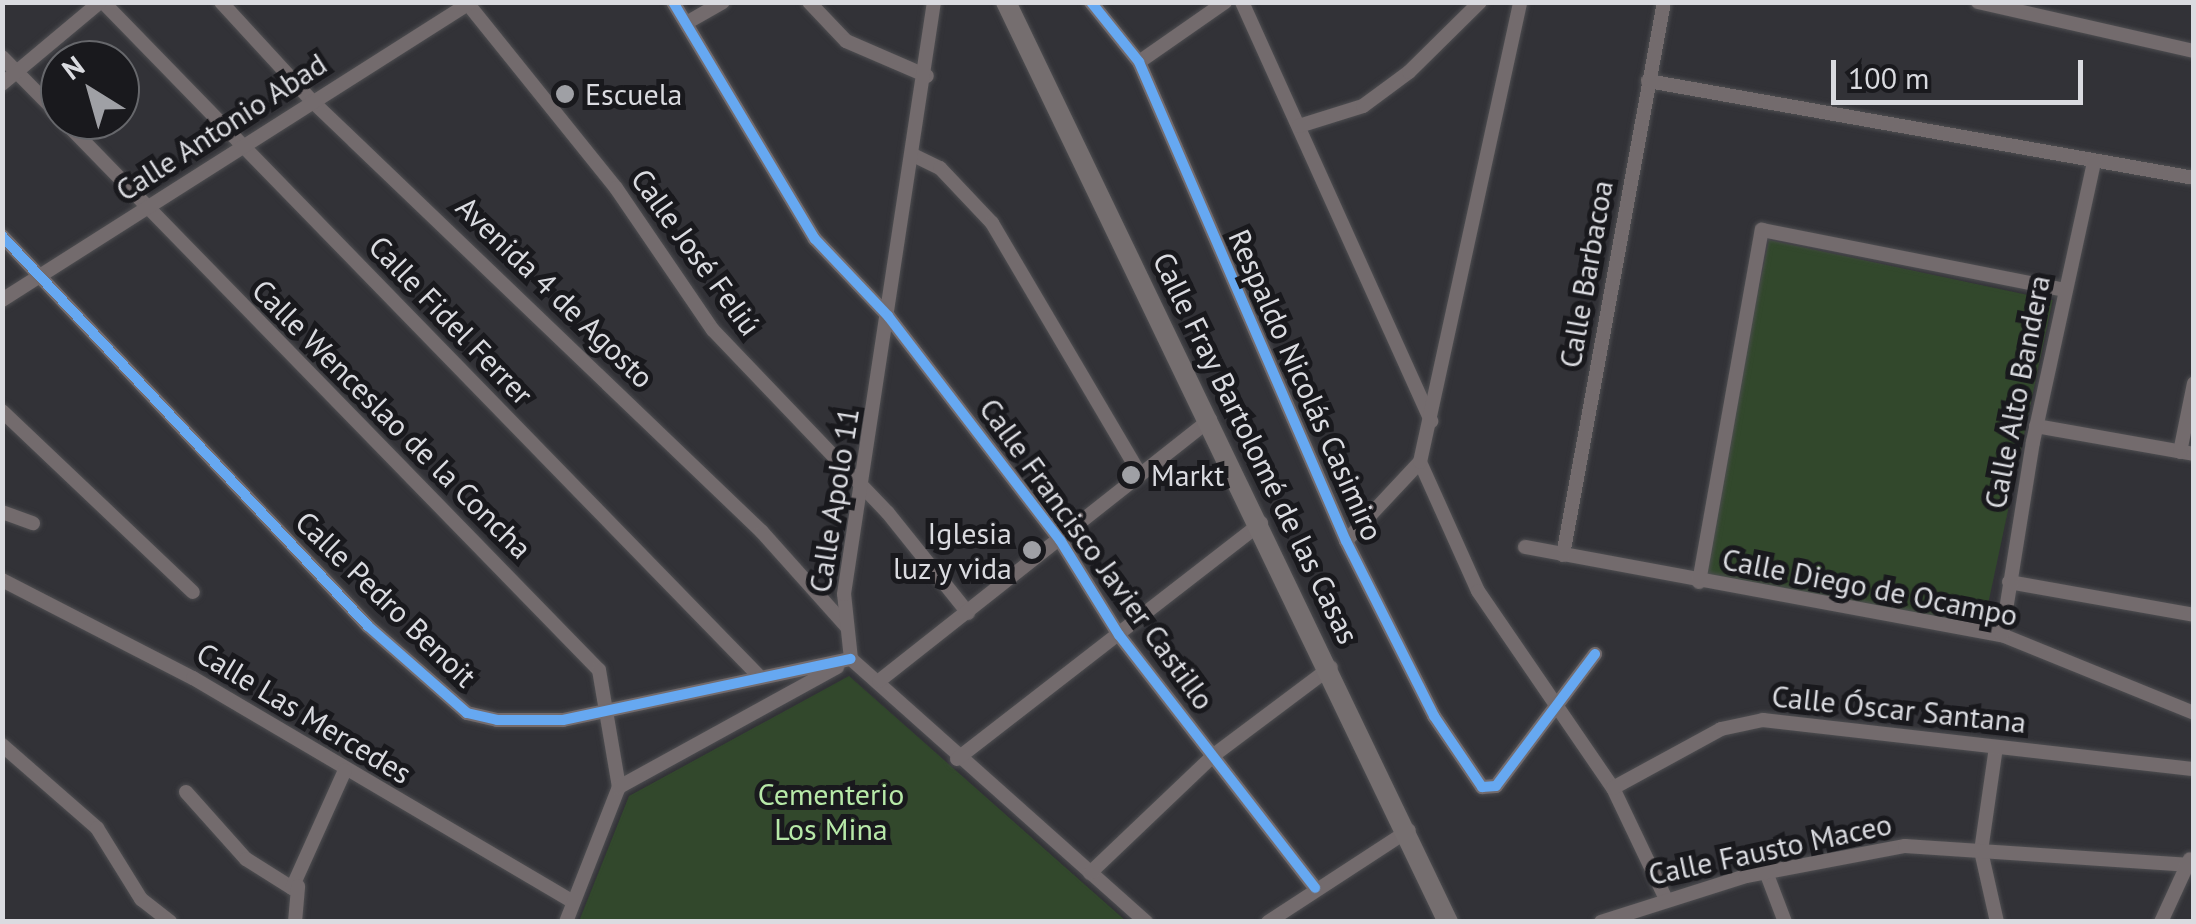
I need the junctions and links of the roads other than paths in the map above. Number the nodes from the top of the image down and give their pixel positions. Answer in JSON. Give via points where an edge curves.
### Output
{"nodes":[{"id":1,"x":101,"y":2,"type":"edge"},
{"id":2,"x":221,"y":2,"type":"edge"},
{"id":3,"x":673,"y":2,"type":"edge"},
{"id":4,"x":723,"y":2,"type":"edge"},
{"id":5,"x":809,"y":2,"type":"edge"},
{"id":6,"x":934,"y":2,"type":"edge"},
{"id":7,"x":1006,"y":2,"type":"edge"},
{"id":8,"x":1091,"y":2,"type":"edge"},
{"id":9,"x":1225,"y":2,"type":"edge"},
{"id":10,"x":1242,"y":2,"type":"edge"},
{"id":11,"x":1480,"y":2,"type":"edge"},
{"id":12,"x":1520,"y":2,"type":"edge"},
{"id":13,"x":1664,"y":2,"type":"edge"},
{"id":14,"x":1978,"y":2,"type":"edge"},
{"id":15,"x":470,"y":3,"type":"edge"},
{"id":16,"x":446,"y":8,"type":"edge"},
{"id":17,"x":2035,"y":9,"type":"edge"},
{"id":18,"x":688,"y":22,"type":"junction"},
{"id":19,"x":2194,"y":51,"type":"edge"},
{"id":20,"x":2,"y":56,"type":"edge"},
{"id":21,"x":1139,"y":62,"type":"junction"},
{"id":22,"x":17,"y":70,"type":"junction"},
{"id":23,"x":927,"y":76,"type":"junction"},
{"id":24,"x":1648,"y":80,"type":"junction"},
{"id":25,"x":2,"y":84,"type":"edge"},
{"id":26,"x":40,"y":95,"type":"edge"},
{"id":27,"x":312,"y":101,"type":"junction"},
{"id":28,"x":1299,"y":126,"type":"junction"},
{"id":29,"x":83,"y":140,"type":"edge"},
{"id":30,"x":242,"y":146,"type":"junction"},
{"id":31,"x":915,"y":156,"type":"junction"},
{"id":32,"x":2094,"y":162,"type":"junction"},
{"id":33,"x":2194,"y":178,"type":"edge"},
{"id":34,"x":146,"y":208,"type":"junction"},
{"id":35,"x":2,"y":236,"type":"edge"},
{"id":36,"x":41,"y":276,"type":"junction"},
{"id":37,"x":2065,"y":290,"type":"junction"},
{"id":38,"x":2,"y":300,"type":"edge"},
{"id":39,"x":888,"y":316,"type":"junction"},
{"id":40,"x":2194,"y":382,"type":"edge"},
{"id":41,"x":2,"y":411,"type":"edge"},
{"id":42,"x":1210,"y":420,"type":"junction"},
{"id":43,"x":1431,"y":422,"type":"junction"},
{"id":44,"x":2036,"y":426,"type":"junction"},
{"id":45,"x":2186,"y":453,"type":"edge"},
{"id":46,"x":1420,"y":462,"type":"junction"},
{"id":47,"x":1138,"y":473,"type":"junction"},
{"id":48,"x":864,"y":490,"type":"junction"},
{"id":49,"x":2,"y":512,"type":"edge"},
{"id":50,"x":34,"y":523,"type":"dead end"},
{"id":51,"x":1262,"y":523,"type":"junction"},
{"id":52,"x":1060,"y":540,"type":"junction"},
{"id":53,"x":1346,"y":540,"type":"junction"},
{"id":54,"x":1525,"y":547,"type":"dead end"},
{"id":55,"x":1563,"y":554,"type":"junction"},
{"id":56,"x":2,"y":580,"type":"edge"},
{"id":57,"x":1700,"y":582,"type":"junction"},
{"id":58,"x":2009,"y":582,"type":"junction"},
{"id":59,"x":194,"y":592,"type":"dead end"},
{"id":60,"x":968,"y":613,"type":"junction"},
{"id":61,"x":2194,"y":615,"type":"edge"},
{"id":62,"x":846,"y":626,"type":"junction"},
{"id":63,"x":1119,"y":635,"type":"junction"},
{"id":64,"x":2002,"y":635,"type":"junction"},
{"id":65,"x":1595,"y":654,"type":"dead end"},
{"id":66,"x":851,"y":659,"type":"junction"},
{"id":67,"x":1330,"y":666,"type":"junction"},
{"id":68,"x":760,"y":676,"type":"junction"},
{"id":69,"x":879,"y":681,"type":"junction"},
{"id":70,"x":1560,"y":705,"type":"junction"},
{"id":71,"x":603,"y":712,"type":"junction"},
{"id":72,"x":2194,"y":714,"type":"edge"},
{"id":73,"x":2,"y":744,"type":"edge"},
{"id":74,"x":1996,"y":746,"type":"junction"},
{"id":75,"x":1214,"y":755,"type":"junction"},
{"id":76,"x":957,"y":759,"type":"junction"},
{"id":77,"x":2194,"y":769,"type":"edge"},
{"id":78,"x":346,"y":770,"type":"junction"},
{"id":79,"x":618,"y":788,"type":"junction"},
{"id":80,"x":1613,"y":788,"type":"junction"},
{"id":81,"x":186,"y":792,"type":"dead end"},
{"id":82,"x":1409,"y":830,"type":"junction"},
{"id":83,"x":1981,"y":851,"type":"junction"},
{"id":84,"x":2191,"y":862,"type":"edge"},
{"id":85,"x":1766,"y":872,"type":"junction"},
{"id":86,"x":1090,"y":873,"type":"junction"},
{"id":87,"x":298,"y":886,"type":"junction"},
{"id":88,"x":1315,"y":888,"type":"junction"},
{"id":89,"x":1665,"y":897,"type":"junction"},
{"id":90,"x":573,"y":902,"type":"junction"},
{"id":91,"x":1644,"y":904,"type":"junction"},
{"id":92,"x":170,"y":922,"type":"edge"},
{"id":93,"x":296,"y":922,"type":"edge"},
{"id":94,"x":566,"y":922,"type":"edge"},
{"id":95,"x":1146,"y":922,"type":"edge"},
{"id":96,"x":1268,"y":922,"type":"edge"},
{"id":97,"x":1448,"y":922,"type":"edge"},
{"id":98,"x":1601,"y":922,"type":"edge"},
{"id":99,"x":1651,"y":922,"type":"edge"},
{"id":100,"x":1786,"y":922,"type":"edge"},
{"id":101,"x":1997,"y":922,"type":"edge"},
{"id":102,"x":2161,"y":922,"type":"edge"}],
"edges":[{"from":1,"to":22,"type":"street"},
{"from":1,"to":30,"type":"street","name":"Calle Fidel Ferrer"},
{"from":2,"to":27,"type":"street","name":"Avenida 4 de Agosto"},
{"from":3,"to":18,"type":"street","name":"Calle Francisco Javier Castillo"},
{"from":4,"to":18,"type":"street"},
{"from":5,"to":23,"type":"street","via":[[846,40]]},
{"from":6,"to":23,"type":"street","name":"Calle Apolo 11"},
{"from":7,"to":42,"type":"main road","name":"Calle Fray Bartolomé de las Casas"},
{"from":8,"to":21,"type":"street","name":"Respaldo Nicolás Casimiro"},
{"from":9,"to":21,"type":"street"},
{"from":10,"to":28,"type":"street"},
{"from":11,"to":28,"type":"street","via":[[1410,72],[1362,106]]},
{"from":12,"to":43,"type":"street"},
{"from":13,"to":24,"type":"street","name":"Calle Barbacoa"},
{"from":14,"to":17,"type":"street"},
{"from":15,"to":16,"type":"street","name":"Calle Antonio Abad"},
{"from":15,"to":48,"type":"street","name":"Calle José Feliú","via":[[616,188],[713,330]]},
{"from":16,"to":27,"type":"street","name":"Calle Antonio Abad"},
{"from":17,"to":19,"type":"street"},
{"from":18,"to":39,"type":"street","name":"Calle Francisco Javier Castillo","via":[[780,190],[815,239]]},
{"from":20,"to":22,"type":"street","name":"Calle Wenceslao de la Concha"},
{"from":21,"to":53,"type":"street","name":"Respaldo Nicolás Casimiro"},
{"from":22,"to":25,"type":"street"},
{"from":22,"to":26,"type":"street","name":"Calle Wenceslao de la Concha"},
{"from":23,"to":31,"type":"street","name":"Calle Apolo 11"},
{"from":24,"to":32,"type":"street"},
{"from":24,"to":55,"type":"street","name":"Calle Barbacoa"},
{"from":27,"to":30,"type":"street","name":"Calle Antonio Abad"},
{"from":27,"to":62,"type":"street","name":"Avenida 4 de Agosto","via":[[762,532]]},
{"from":28,"to":43,"type":"street"},
{"from":29,"to":34,"type":"street","name":"Calle Wenceslao de la Concha"},
{"from":30,"to":34,"type":"street","name":"Calle Antonio Abad"},
{"from":30,"to":68,"type":"street","name":"Calle Fidel Ferrer"},
{"from":31,"to":39,"type":"street","name":"Calle Apolo 11"},
{"from":31,"to":47,"type":"street","via":[[940,168],[992,223]]},
{"from":32,"to":33,"type":"street"},
{"from":32,"to":37,"type":"street","name":"Calle Alto Bandera"},
{"from":34,"to":36,"type":"street","name":"Calle Antonio Abad"},
{"from":34,"to":71,"type":"street","name":"Calle Wenceslao de la Concha","via":[[600,670]]},
{"from":35,"to":36,"type":"street","name":"Calle Pedro Benoit"},
{"from":36,"to":38,"type":"street","name":"Calle Antonio Abad"},
{"from":36,"to":71,"type":"street","name":"Calle Pedro Benoit","via":[[368,626],[454,703],[497,720]]},
{"from":37,"to":44,"type":"street","name":"Calle Alto Bandera"},
{"from":37,"to":57,"type":"street","via":[[1762,230]]},
{"from":39,"to":48,"type":"street","name":"Calle Apolo 11"},
{"from":39,"to":52,"type":"street","name":"Calle Francisco Javier Castillo"},
{"from":40,"to":45,"type":"street"},
{"from":41,"to":59,"type":"street"},
{"from":42,"to":47,"type":"street"},
{"from":42,"to":51,"type":"main road","name":"Calle Fray Bartolomé de las Casas"},
{"from":43,"to":46,"type":"street"},
{"from":44,"to":45,"type":"street"},
{"from":44,"to":58,"type":"street","name":"Calle Alto Bandera"},
{"from":46,"to":53,"type":"street"},
{"from":46,"to":70,"type":"street","via":[[1478,592]]},
{"from":47,"to":52,"type":"street"},
{"from":48,"to":60,"type":"street","name":"Calle José Feliú"},
{"from":48,"to":62,"type":"street","name":"Calle Apolo 11","via":[[844,594]]},
{"from":49,"to":50,"type":"street"},
{"from":51,"to":63,"type":"street"},
{"from":51,"to":67,"type":"main road","name":"Calle Fray Bartolomé de las Casas"},
{"from":52,"to":60,"type":"street"},
{"from":52,"to":63,"type":"street","name":"Calle Francisco Javier Castillo"},
{"from":53,"to":70,"type":"street","name":"Respaldo Nicolás Casimiro","via":[[1434,716],[1482,787],[1496,786]]},
{"from":54,"to":55,"type":"street","name":"Calle Diego de Ocampo"},
{"from":55,"to":57,"type":"street","name":"Calle Diego de Ocampo"},
{"from":56,"to":78,"type":"street","name":"Calle Las Mercedes","via":[[193,678]]},
{"from":57,"to":64,"type":"street","name":"Calle Diego de Ocampo"},
{"from":58,"to":61,"type":"street"},
{"from":58,"to":64,"type":"street","name":"Calle Alto Bandera"},
{"from":60,"to":69,"type":"street"},
{"from":62,"to":66,"type":"street","name":"Calle Apolo 11"},
{"from":63,"to":75,"type":"street","name":"Calle Francisco Javier Castillo"},
{"from":63,"to":76,"type":"street"},
{"from":64,"to":72,"type":"street","name":"Calle Diego de Ocampo"},
{"from":65,"to":70,"type":"street"},
{"from":66,"to":68,"type":"street","name":"Calle Pedro Benoit"},
{"from":66,"to":69,"type":"street"},
{"from":66,"to":79,"type":"street"},
{"from":67,"to":75,"type":"street"},
{"from":67,"to":82,"type":"main road","name":"Calle Fray Bartolomé de las Casas"},
{"from":68,"to":71,"type":"street","name":"Calle Pedro Benoit"},
{"from":69,"to":76,"type":"street"},
{"from":70,"to":80,"type":"street"},
{"from":71,"to":79,"type":"street","name":"Calle Wenceslao de la Concha"},
{"from":73,"to":92,"type":"street","via":[[97,828],[141,898]]},
{"from":74,"to":77,"type":"street","name":"Calle Óscar Santana"},
{"from":74,"to":80,"type":"street","name":"Calle Óscar Santana","via":[[1763,720],[1721,729]]},
{"from":74,"to":83,"type":"street"},
{"from":75,"to":86,"type":"street"},
{"from":75,"to":88,"type":"street","name":"Calle Francisco Javier Castillo"},
{"from":76,"to":86,"type":"street"},
{"from":78,"to":87,"type":"street"},
{"from":78,"to":90,"type":"street","name":"Calle Las Mercedes"},
{"from":79,"to":90,"type":"street"},
{"from":80,"to":89,"type":"street"},
{"from":81,"to":87,"type":"street","via":[[246,859],[288,888]]},
{"from":82,"to":88,"type":"street"},
{"from":82,"to":97,"type":"main road","name":"Calle Fray Bartolomé de las Casas"},
{"from":83,"to":84,"type":"street","name":"Calle Fausto Maceo"},
{"from":83,"to":85,"type":"street","name":"Calle Fausto Maceo","via":[[1905,846]]},
{"from":83,"to":101,"type":"street"},
{"from":84,"to":102,"type":"street"},
{"from":85,"to":89,"type":"street","name":"Calle Fausto Maceo"},
{"from":85,"to":100,"type":"street"},
{"from":86,"to":95,"type":"street"},
{"from":87,"to":93,"type":"street"},
{"from":88,"to":96,"type":"street"},
{"from":89,"to":91,"type":"street","name":"Calle Fausto Maceo"},
{"from":90,"to":94,"type":"street"},
{"from":91,"to":98,"type":"street","name":"Calle Fausto Maceo"},
{"from":91,"to":99,"type":"street"}]}
